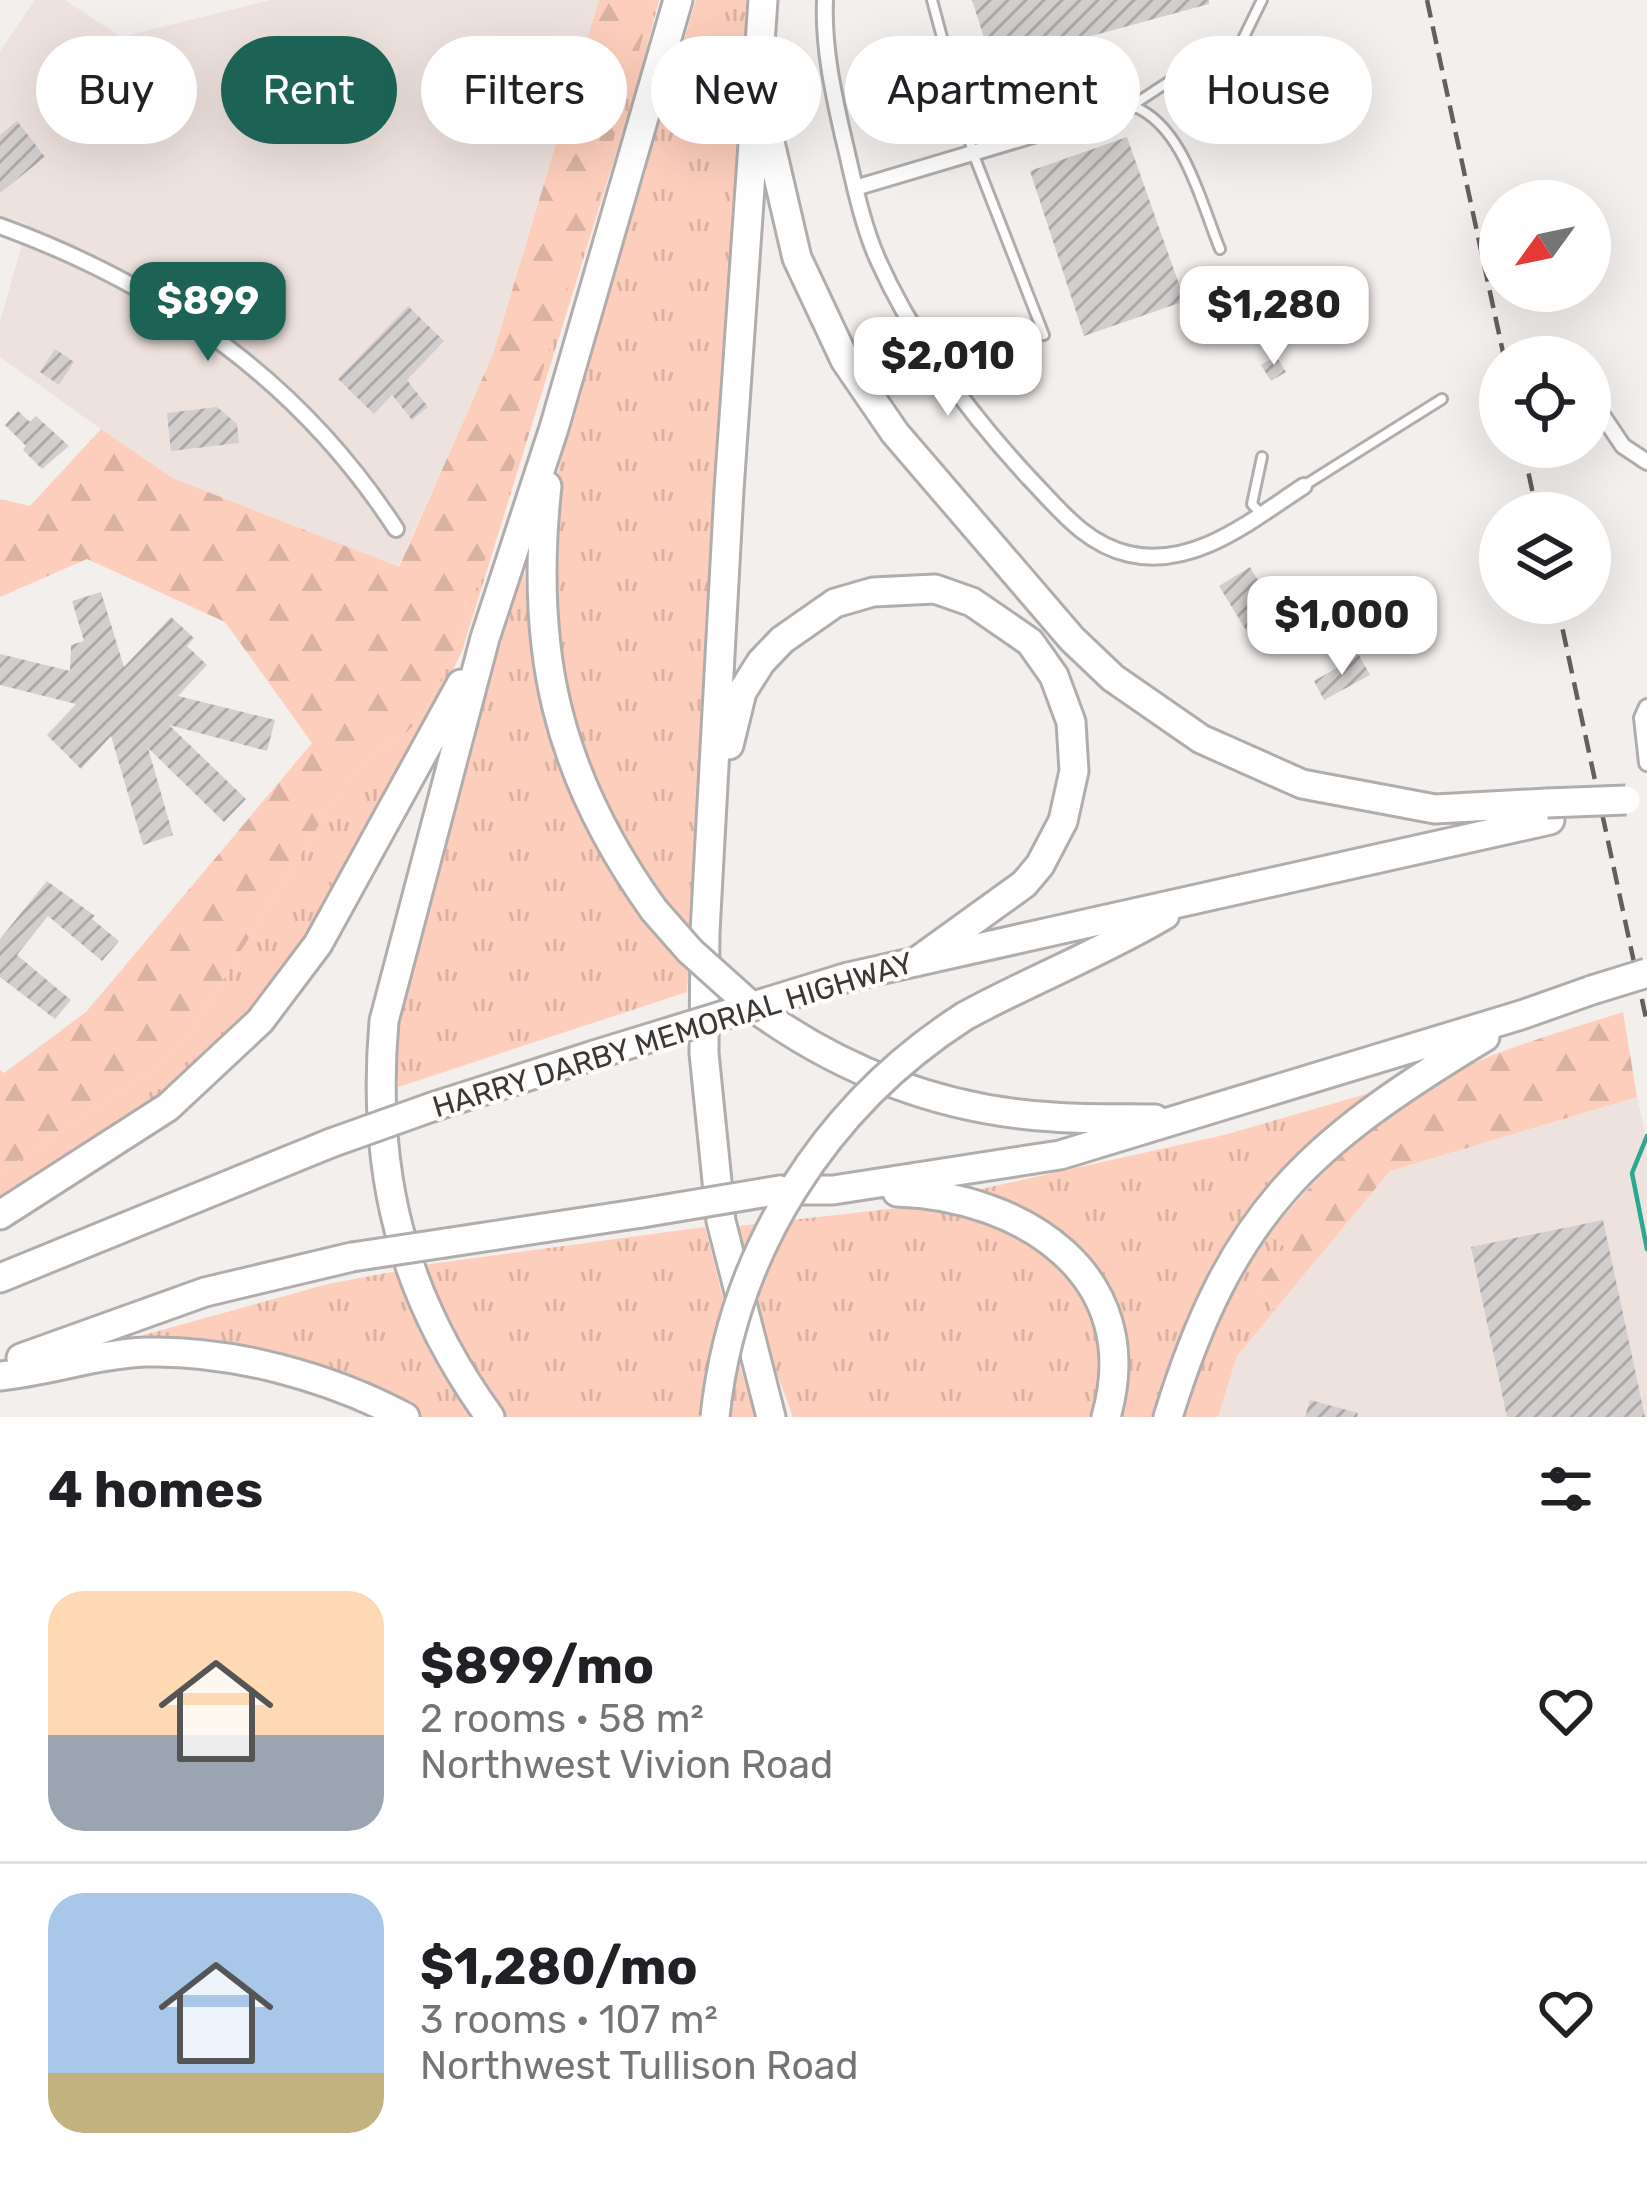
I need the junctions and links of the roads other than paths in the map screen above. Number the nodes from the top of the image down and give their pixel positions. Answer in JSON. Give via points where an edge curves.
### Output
{"nodes":[{"id":1,"x":678,"y":0,"type":"edge"},
{"id":2,"x":763,"y":0,"type":"edge"},
{"id":3,"x":825,"y":0,"type":"edge"},
{"id":4,"x":932,"y":0,"type":"edge"},
{"id":5,"x":1262,"y":0,"type":"edge"},
{"id":6,"x":760,"y":36,"type":"edge"},
{"id":7,"x":1140,"y":100,"type":"edge"},
{"id":8,"x":1140,"y":109,"type":"edge"},
{"id":9,"x":753,"y":144,"type":"edge"},
{"id":10,"x":771,"y":144,"type":"edge"},
{"id":11,"x":1003,"y":144,"type":"edge"},
{"id":12,"x":973,"y":153,"type":"junction"},
{"id":13,"x":855,"y":188,"type":"junction"},
{"id":14,"x":0,"y":226,"type":"edge"},
{"id":15,"x":1220,"y":250,"type":"dead end"},
{"id":16,"x":1044,"y":334,"type":"dead end"},
{"id":17,"x":1442,"y":399,"type":"dead end"},
{"id":18,"x":554,"y":428,"type":"junction"},
{"id":19,"x":1611,"y":428,"type":"edge"},
{"id":20,"x":1262,"y":457,"type":"dead end"},
{"id":21,"x":1647,"y":462,"type":"edge"},
{"id":22,"x":1304,"y":486,"type":"joint"},
{"id":23,"x":1261,"y":514,"type":"junction"},
{"id":24,"x":396,"y":529,"type":"dead end"},
{"id":25,"x":485,"y":638,"type":"junction"},
{"id":26,"x":1647,"y":707,"type":"edge"},
{"id":27,"x":1647,"y":763,"type":"edge"},
{"id":28,"x":1636,"y":798,"type":"edge"},
{"id":29,"x":713,"y":807,"type":"junction"},
{"id":30,"x":1548,"y":812,"type":"junction"},
{"id":31,"x":1189,"y":901,"type":"junction"},
{"id":32,"x":916,"y":962,"type":"junction"},
{"id":33,"x":1647,"y":973,"type":"edge"},
{"id":34,"x":1520,"y":1016,"type":"junction"},
{"id":35,"x":1177,"y":1120,"type":"junction"},
{"id":36,"x":832,"y":1190,"type":"junction"},
{"id":37,"x":0,"y":1215,"type":"edge"},
{"id":38,"x":0,"y":1278,"type":"edge"},
{"id":39,"x":0,"y":1365,"type":"edge"},
{"id":40,"x":0,"y":1376,"type":"edge"},
{"id":41,"x":770,"y":1412,"type":"edge"},
{"id":42,"x":405,"y":1417,"type":"edge"},
{"id":43,"x":490,"y":1417,"type":"edge"},
{"id":44,"x":716,"y":1417,"type":"edge"},
{"id":45,"x":1106,"y":1417,"type":"edge"},
{"id":46,"x":1168,"y":1417,"type":"edge"}],
"edges":[{"from":1,"to":18,"type":"highway"},
{"from":2,"to":6,"type":"highway"},
{"from":3,"to":13,"type":"street","via":[[832,87]]},
{"from":4,"to":12,"type":"lane"},
{"from":5,"to":7,"type":"lane","via":[[1227,57],[1185,71]]},
{"from":8,"to":15,"type":"lane","via":[[1182,154]]},
{"from":9,"to":29,"type":"highway"},
{"from":10,"to":30,"type":"highway","via":[[797,258],[845,360],[895,433],[1113,678],[1201,740],[1302,784],[1435,809]]},
{"from":11,"to":12,"type":"street"},
{"from":12,"to":13,"type":"street"},
{"from":12,"to":16,"type":"lane"},
{"from":13,"to":23,"type":"street","via":[[877,258],[925,348],[1084,536],[1131,555],[1190,553]]},
{"from":14,"to":24,"type":"street","via":[[113,274],[238,355],[321,430]]},
{"from":17,"to":22,"type":"lane"},
{"from":18,"to":25,"type":"highway"},
{"from":18,"to":35,"type":"highway","bridge":true,"via":[[540,604],[552,692],[568,752],[616,857],[690,951],[782,1029],[940,1100],[1053,1118]]},
{"from":19,"to":21,"type":"street"},
{"from":20,"to":23,"type":"lane","via":[[1252,504]]},
{"from":22,"to":23,"type":"street"},
{"from":25,"to":37,"type":"highway","via":[[318,944],[260,1022],[168,1107]]},
{"from":25,"to":43,"type":"highway","via":[[384,1021],[378,1086],[389,1198],[415,1286]]},
{"from":26,"to":27,"type":"street"},
{"from":28,"to":30,"type":"highway","name":"HARRY DARBY MEMORIAL HIGHWAY","bridge":true},
{"from":29,"to":32,"type":"highway","via":[[742,692],[782,640],[836,602],[935,589],[1003,620],[1030,642],[1064,698],[1074,747],[1070,797],[1053,844],[1024,884]]},
{"from":29,"to":41,"type":"highway","via":[[704,1053],[710,1139],[721,1221]]},
{"from":30,"to":31,"type":"highway","name":"HARRY DARBY MEMORIAL HIGHWAY"},
{"from":31,"to":32,"type":"highway","name":"HARRY DARBY MEMORIAL HIGHWAY"},
{"from":31,"to":44,"type":"highway","bridge":true,"via":[[965,1016],[920,1045],[851,1110],[796,1183],[751,1270]]},
{"from":32,"to":38,"type":"highway","name":"HARRY DARBY MEMORIAL HIGHWAY","bridge":true,"via":[[431,1107]]},
{"from":33,"to":34,"type":"highway","bridge":true},
{"from":34,"to":35,"type":"highway"},
{"from":34,"to":46,"type":"highway","via":[[1358,1120],[1280,1192],[1213,1293]]},
{"from":35,"to":36,"type":"highway","via":[[1060,1155]]},
{"from":36,"to":39,"type":"highway","bridge":true,"via":[[780,1190],[352,1257],[205,1292]]},
{"from":36,"to":45,"type":"highway","via":[[956,1198],[1006,1214],[1061,1248],[1106,1318],[1114,1366]]},
{"from":40,"to":42,"type":"highway","via":[[146,1352],[193,1355],[297,1375]]}]}
